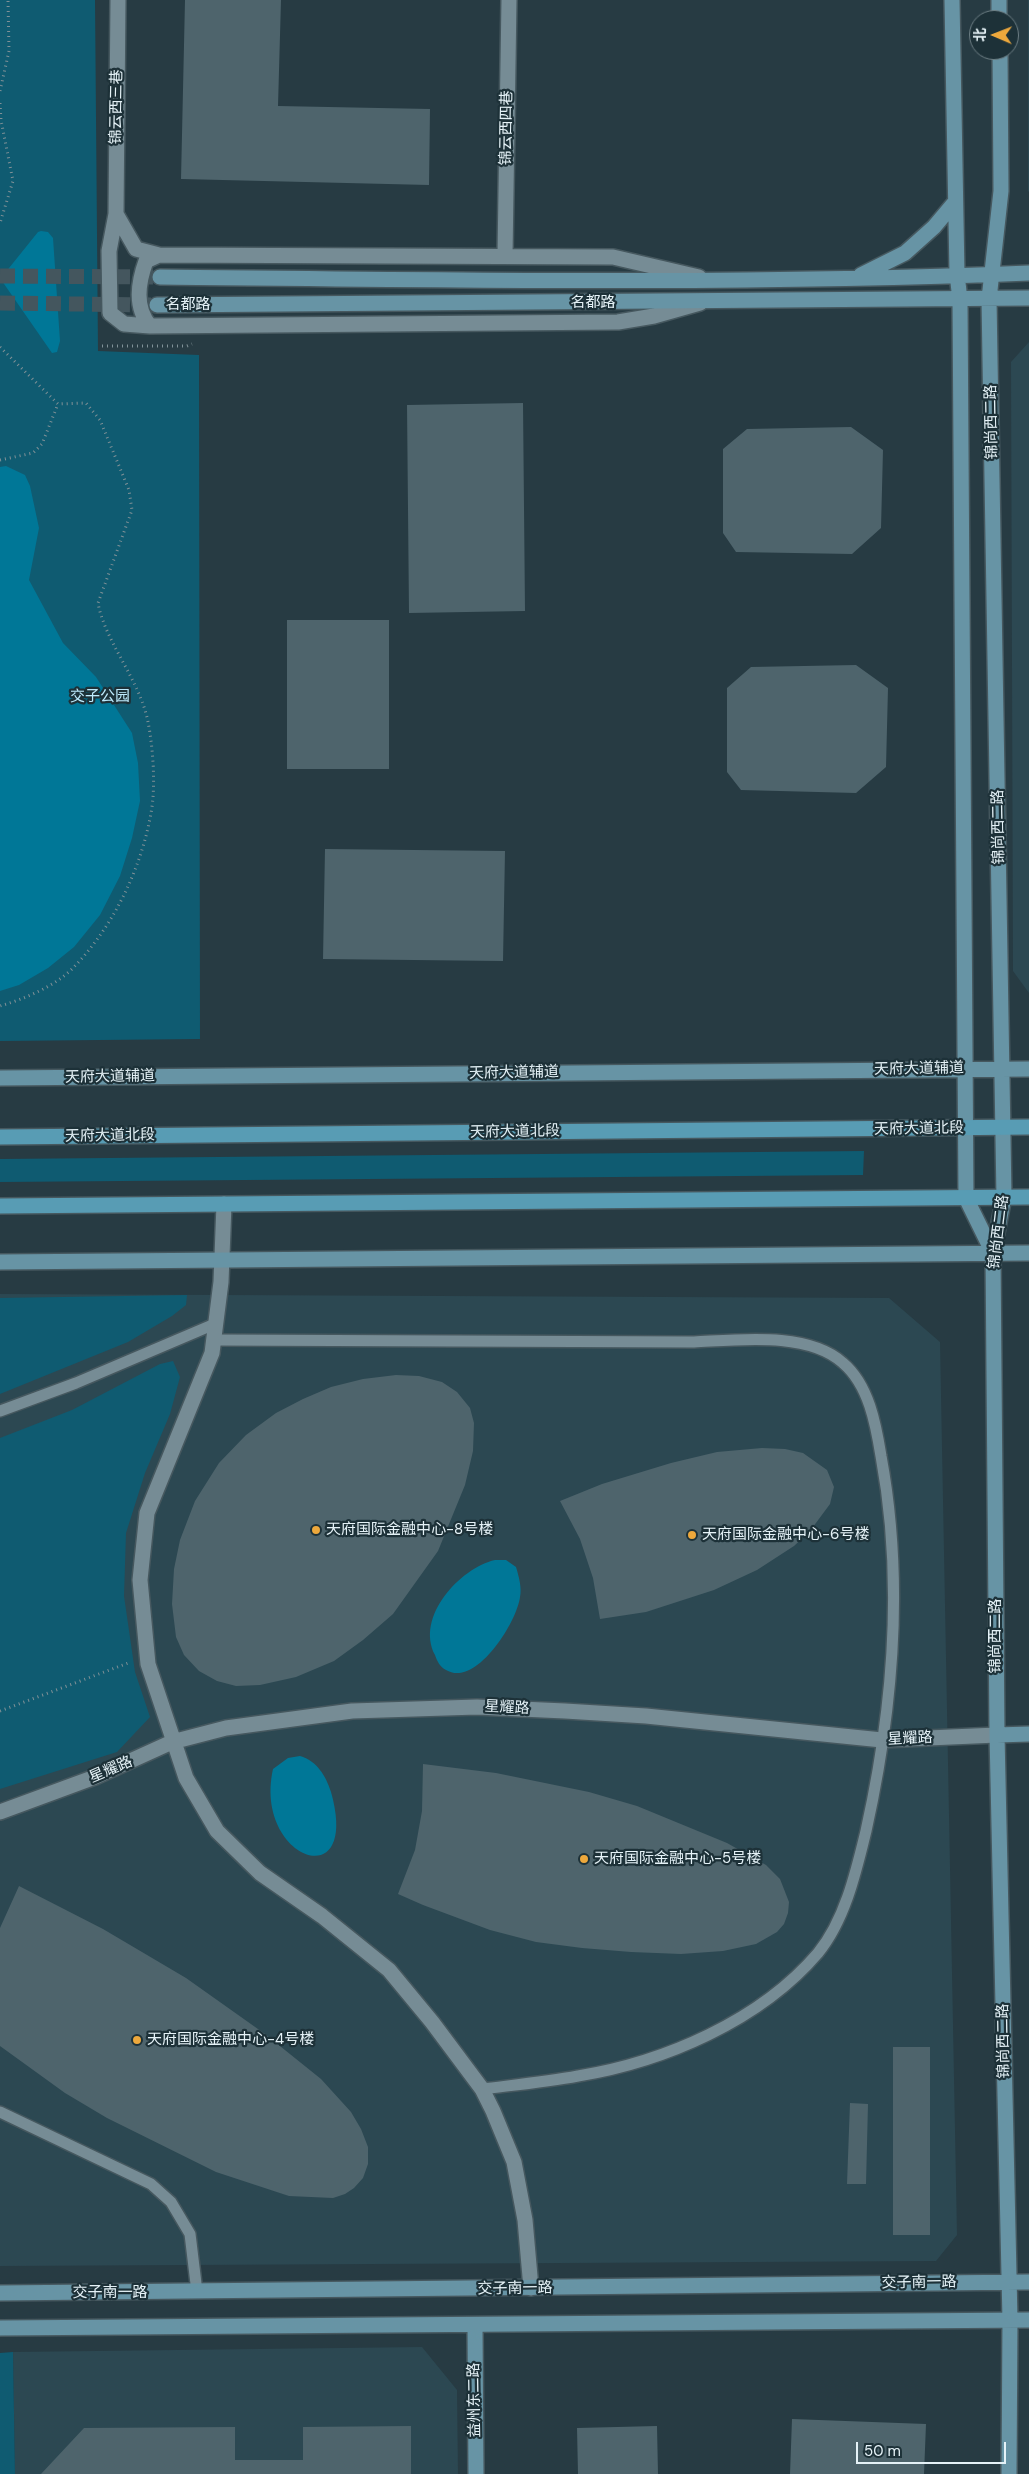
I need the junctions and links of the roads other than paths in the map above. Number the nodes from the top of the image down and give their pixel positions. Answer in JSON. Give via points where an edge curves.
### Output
{"nodes":[{"id":1,"x":118,"y":0,"type":"edge"},
{"id":2,"x":509,"y":0,"type":"edge"},
{"id":3,"x":952,"y":0,"type":"edge"},
{"id":4,"x":1000,"y":60,"type":"edge"},
{"id":5,"x":955,"y":202,"type":"junction"},
{"id":6,"x":116,"y":214,"type":"junction"},
{"id":7,"x":159,"y":255,"type":"junction"},
{"id":8,"x":505,"y":255,"type":"junction"},
{"id":9,"x":1029,"y":273,"type":"edge"},
{"id":10,"x":957,"y":274,"type":"junction"},
{"id":11,"x":990,"y":274,"type":"junction"},
{"id":12,"x":160,"y":277,"type":"tunnel mouth"},
{"id":13,"x":857,"y":277,"type":"junction"},
{"id":14,"x":705,"y":279,"type":"junction"},
{"id":15,"x":1029,"y":298,"type":"edge"},
{"id":16,"x":989,"y":299,"type":"junction"},
{"id":17,"x":960,"y":300,"type":"junction"},
{"id":18,"x":704,"y":302,"type":"junction"},
{"id":19,"x":157,"y":305,"type":"tunnel mouth"},
{"id":20,"x":150,"y":326,"type":"junction"},
{"id":21,"x":965,"y":1069,"type":"junction"},
{"id":22,"x":1003,"y":1069,"type":"junction"},
{"id":23,"x":1029,"y":1069,"type":"edge"},
{"id":24,"x":0,"y":1078,"type":"edge"},
{"id":25,"x":966,"y":1128,"type":"junction"},
{"id":26,"x":1004,"y":1128,"type":"junction"},
{"id":27,"x":1029,"y":1128,"type":"edge"},
{"id":28,"x":0,"y":1137,"type":"edge"},
{"id":29,"x":1004,"y":1197,"type":"junction"},
{"id":30,"x":1029,"y":1197,"type":"edge"},
{"id":31,"x":966,"y":1198,"type":"junction"},
{"id":32,"x":224,"y":1204,"type":"junction"},
{"id":33,"x":0,"y":1206,"type":"edge"},
{"id":34,"x":993,"y":1253,"type":"junction"},
{"id":35,"x":1029,"y":1253,"type":"edge"},
{"id":36,"x":222,"y":1260,"type":"junction"},
{"id":37,"x":0,"y":1262,"type":"edge"},
{"id":38,"x":217,"y":1323,"type":"junction"},
{"id":39,"x":214,"y":1340,"type":"junction"},
{"id":40,"x":0,"y":1411,"type":"edge"},
{"id":41,"x":997,"y":1734,"type":"junction"},
{"id":42,"x":1029,"y":1734,"type":"edge"},
{"id":43,"x":882,"y":1740,"type":"junction"},
{"id":44,"x":172,"y":1742,"type":"junction"},
{"id":45,"x":0,"y":1812,"type":"edge"},
{"id":46,"x":482,"y":2089,"type":"junction"},
{"id":47,"x":0,"y":2112,"type":"edge"},
{"id":48,"x":1010,"y":2282,"type":"junction"},
{"id":49,"x":1029,"y":2282,"type":"edge"},
{"id":50,"x":531,"y":2288,"type":"junction"},
{"id":51,"x":197,"y":2292,"type":"junction"},
{"id":52,"x":0,"y":2293,"type":"edge"},
{"id":53,"x":1010,"y":2320,"type":"junction"},
{"id":54,"x":1029,"y":2320,"type":"edge"},
{"id":55,"x":475,"y":2326,"type":"junction"},
{"id":56,"x":0,"y":2328,"type":"edge"},
{"id":57,"x":476,"y":2474,"type":"edge"},
{"id":58,"x":1009,"y":2474,"type":"edge"}],
"edges":[{"from":1,"to":6,"type":"street","name":"锦云西三巷"},
{"from":2,"to":8,"type":"street","name":"锦云西四巷"},
{"from":3,"to":5,"type":"street"},
{"from":4,"to":11,"type":"street","name":"锦尚西二路","via":[[1001,191]]},
{"from":5,"to":10,"type":"street"},
{"from":5,"to":13,"type":"street","via":[[934,227],[905,252]]},
{"from":6,"to":7,"type":"street","via":[[136,249]]},
{"from":6,"to":20,"type":"street","name":"锦云西三巷","via":[[109,251],[110,313],[124,324]]},
{"from":7,"to":8,"type":"street"},
{"from":7,"to":20,"type":"street","via":[[146,262],[139,281],[142,317]]},
{"from":8,"to":14,"type":"street","via":[[613,257]]},
{"from":9,"to":11,"type":"street"},
{"from":10,"to":11,"type":"street"},
{"from":10,"to":13,"type":"street"},
{"from":10,"to":17,"type":"street"},
{"from":11,"to":16,"type":"street","name":"锦尚西二路"},
{"from":12,"to":14,"type":"street"},
{"from":13,"to":14,"type":"street"},
{"from":15,"to":16,"type":"street","name":"名都路"},
{"from":16,"to":17,"type":"street","name":"名都路"},
{"from":16,"to":22,"type":"street","name":"锦尚西二路"},
{"from":17,"to":18,"type":"street","name":"名都路"},
{"from":17,"to":21,"type":"street"},
{"from":18,"to":19,"type":"street","name":"名都路"},
{"from":18,"to":20,"type":"street","via":[[618,322]]},
{"from":21,"to":22,"type":"street","name":"天府大道辅道"},
{"from":21,"to":24,"type":"street","name":"天府大道辅道"},
{"from":21,"to":25,"type":"street"},
{"from":22,"to":23,"type":"street","name":"天府大道辅道"},
{"from":22,"to":26,"type":"street","name":"锦尚西二路"},
{"from":25,"to":26,"type":"main road","name":"天府大道北段"},
{"from":25,"to":28,"type":"main road","name":"天府大道北段"},
{"from":25,"to":31,"type":"street"},
{"from":26,"to":27,"type":"main road","name":"天府大道北段"},
{"from":26,"to":29,"type":"street","name":"锦尚西二路"},
{"from":29,"to":30,"type":"main road"},
{"from":29,"to":31,"type":"main road"},
{"from":29,"to":34,"type":"street","name":"锦尚西二路"},
{"from":31,"to":32,"type":"main road"},
{"from":31,"to":34,"type":"street"},
{"from":32,"to":33,"type":"main road"},
{"from":32,"to":36,"type":"street"},
{"from":34,"to":35,"type":"street"},
{"from":34,"to":36,"type":"street"},
{"from":34,"to":41,"type":"street","name":"锦尚西二路"},
{"from":36,"to":37,"type":"street"},
{"from":36,"to":38,"type":"street"},
{"from":38,"to":39,"type":"street"},
{"from":38,"to":40,"type":"lane","via":[[76,1383]]},
{"from":39,"to":43,"type":"lane","via":[[761,1340],[821,1349],[844,1363],[863,1389],[875,1424],[887,1488],[893,1590],[892,1649]]},
{"from":39,"to":44,"type":"street","via":[[212,1353],[147,1513],[140,1580],[148,1655]]},
{"from":41,"to":42,"type":"street","name":"星耀路"},
{"from":41,"to":43,"type":"street","name":"星耀路"},
{"from":41,"to":48,"type":"street","name":"锦尚西二路"},
{"from":43,"to":44,"type":"street","name":"星耀路","via":[[646,1716],[477,1707],[352,1711],[226,1728]]},
{"from":43,"to":46,"type":"lane","via":[[873,1800],[843,1909],[820,1951],[794,1978],[759,2007],[713,2033],[650,2058],[581,2076]]},
{"from":44,"to":45,"type":"street","name":"星耀路","via":[[95,1777]]},
{"from":44,"to":46,"type":"street","via":[[186,1778],[217,1831],[260,1873],[322,1916],[389,1970]]},
{"from":46,"to":50,"type":"street","via":[[514,2162],[525,2220]]},
{"from":47,"to":51,"type":"lane","via":[[151,2184],[171,2202],[190,2234]]},
{"from":48,"to":49,"type":"street","name":"交子南一路"},
{"from":48,"to":50,"type":"street","name":"交子南一路"},
{"from":48,"to":53,"type":"street","name":"锦尚西二路"},
{"from":50,"to":51,"type":"street","name":"交子南一路"},
{"from":51,"to":52,"type":"street","name":"交子南一路"},
{"from":53,"to":54,"type":"street"},
{"from":53,"to":55,"type":"street"},
{"from":53,"to":58,"type":"street","name":"锦尚西二路"},
{"from":55,"to":56,"type":"street"},
{"from":55,"to":57,"type":"street","name":"益州东二路"}]}
